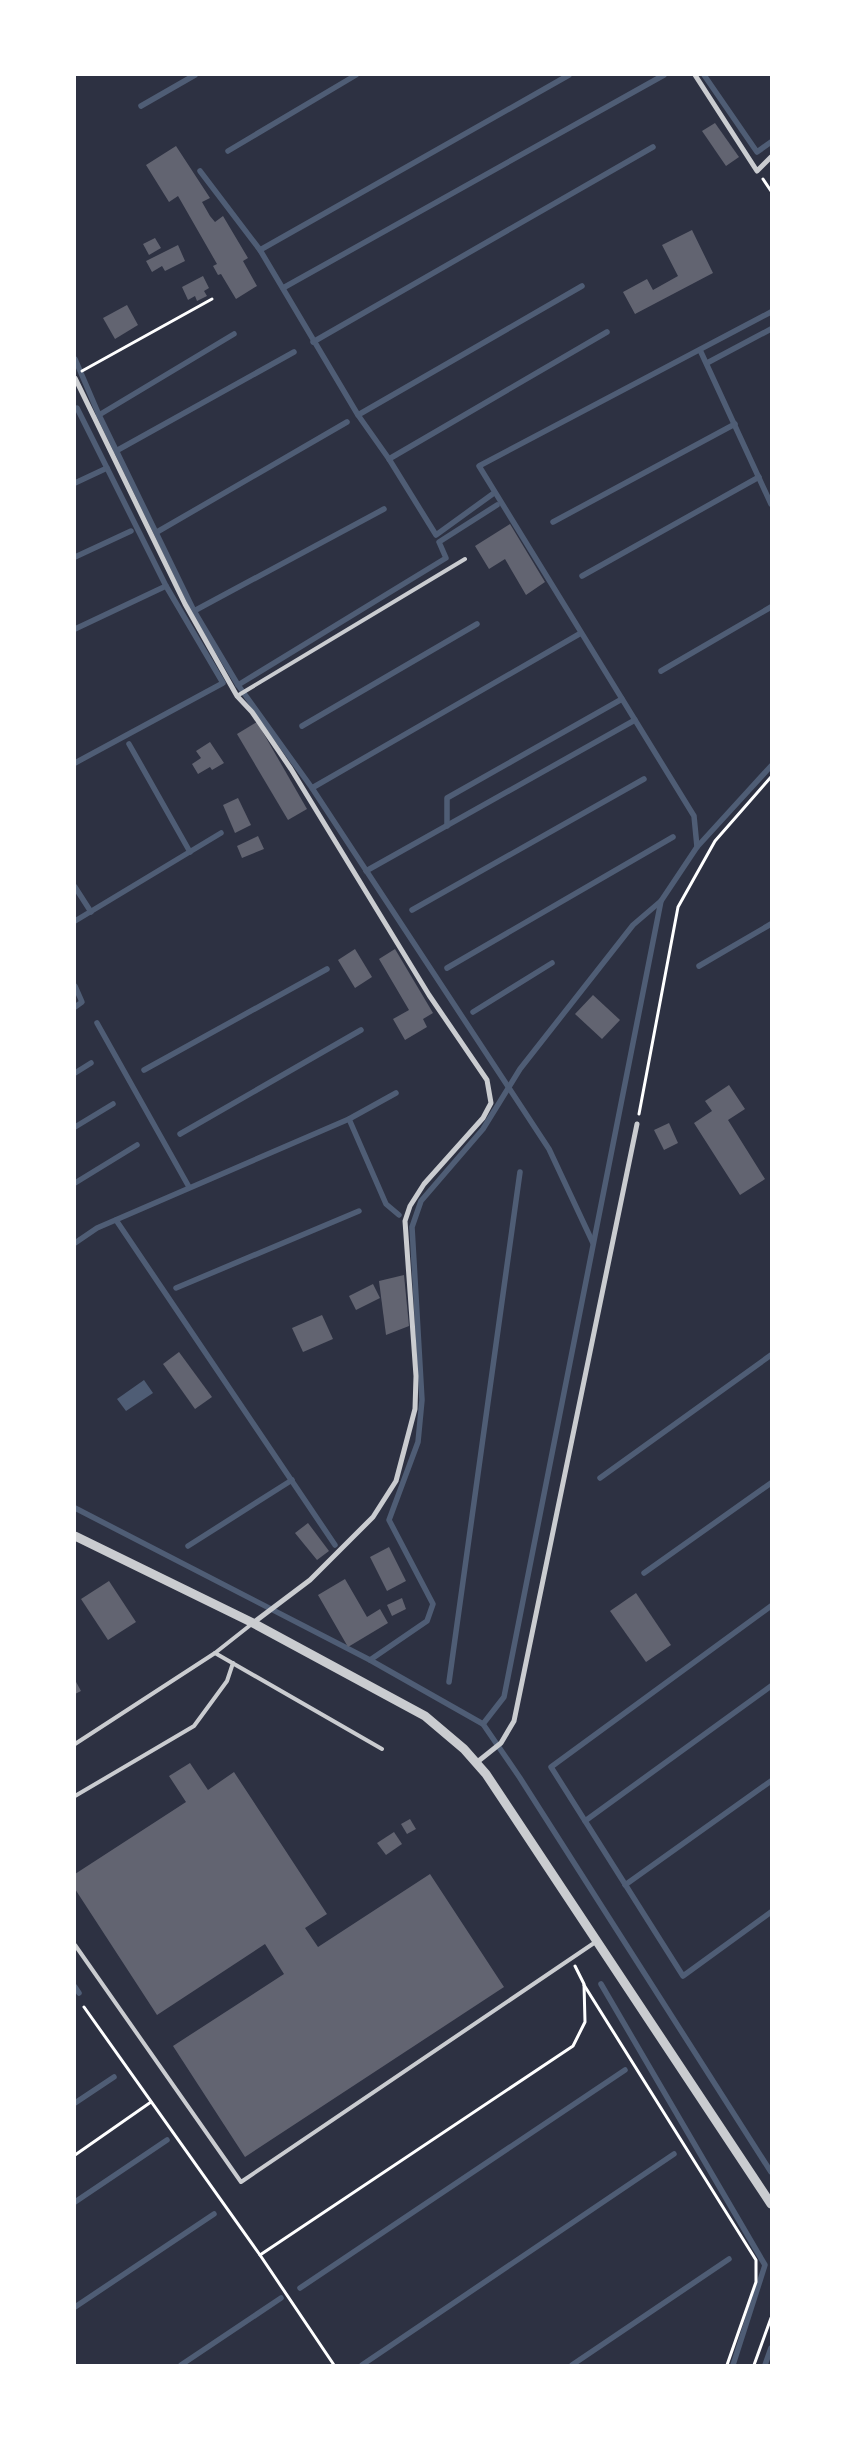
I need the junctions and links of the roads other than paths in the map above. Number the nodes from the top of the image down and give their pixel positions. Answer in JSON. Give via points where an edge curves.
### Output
{"nodes":[{"id":1,"x":695,"y":75,"type":"edge"},
{"id":2,"x":771,"y":157,"type":"edge"},
{"id":3,"x":75,"y":377,"type":"edge"},
{"id":4,"x":465,"y":559,"type":"dead end"},
{"id":5,"x":237,"y":696,"type":"junction"},
{"id":6,"x":638,"y":1124,"type":"road end"},
{"id":7,"x":75,"y":1536,"type":"edge"},
{"id":8,"x":254,"y":1623,"type":"junction"},
{"id":9,"x":215,"y":1652,"type":"junction"},
{"id":10,"x":234,"y":1663,"type":"junction"},
{"id":11,"x":75,"y":1744,"type":"edge"},
{"id":12,"x":382,"y":1749,"type":"dead end"},
{"id":13,"x":476,"y":1763,"type":"junction"},
{"id":14,"x":75,"y":1796,"type":"edge"},
{"id":15,"x":597,"y":1941,"type":"junction"},
{"id":16,"x":75,"y":1944,"type":"edge"},
{"id":17,"x":771,"y":2204,"type":"edge"}],
"edges":[{"from":1,"to":2,"type":"street","via":[[757,171]]},
{"from":3,"to":5,"type":"street","via":[[185,604]]},
{"from":4,"to":5,"type":"lane"},
{"from":5,"to":8,"type":"street","via":[[252,712],[291,769],[429,995],[487,1080],[491,1103],[483,1118],[424,1184],[405,1221],[416,1376],[415,1409],[396,1481],[373,1517],[310,1580]]},
{"from":6,"to":13,"type":"street","via":[[514,1721],[501,1744]]},
{"from":7,"to":8,"type":"street"},
{"from":8,"to":9,"type":"lane"},
{"from":8,"to":13,"type":"street","via":[[424,1716]]},
{"from":9,"to":10,"type":"lane"},
{"from":9,"to":11,"type":"lane"},
{"from":10,"to":12,"type":"lane"},
{"from":10,"to":14,"type":"lane","via":[[227,1681],[194,1726]]},
{"from":13,"to":15,"type":"street"},
{"from":15,"to":16,"type":"lane","via":[[241,2182]]},
{"from":15,"to":17,"type":"street"}]}
